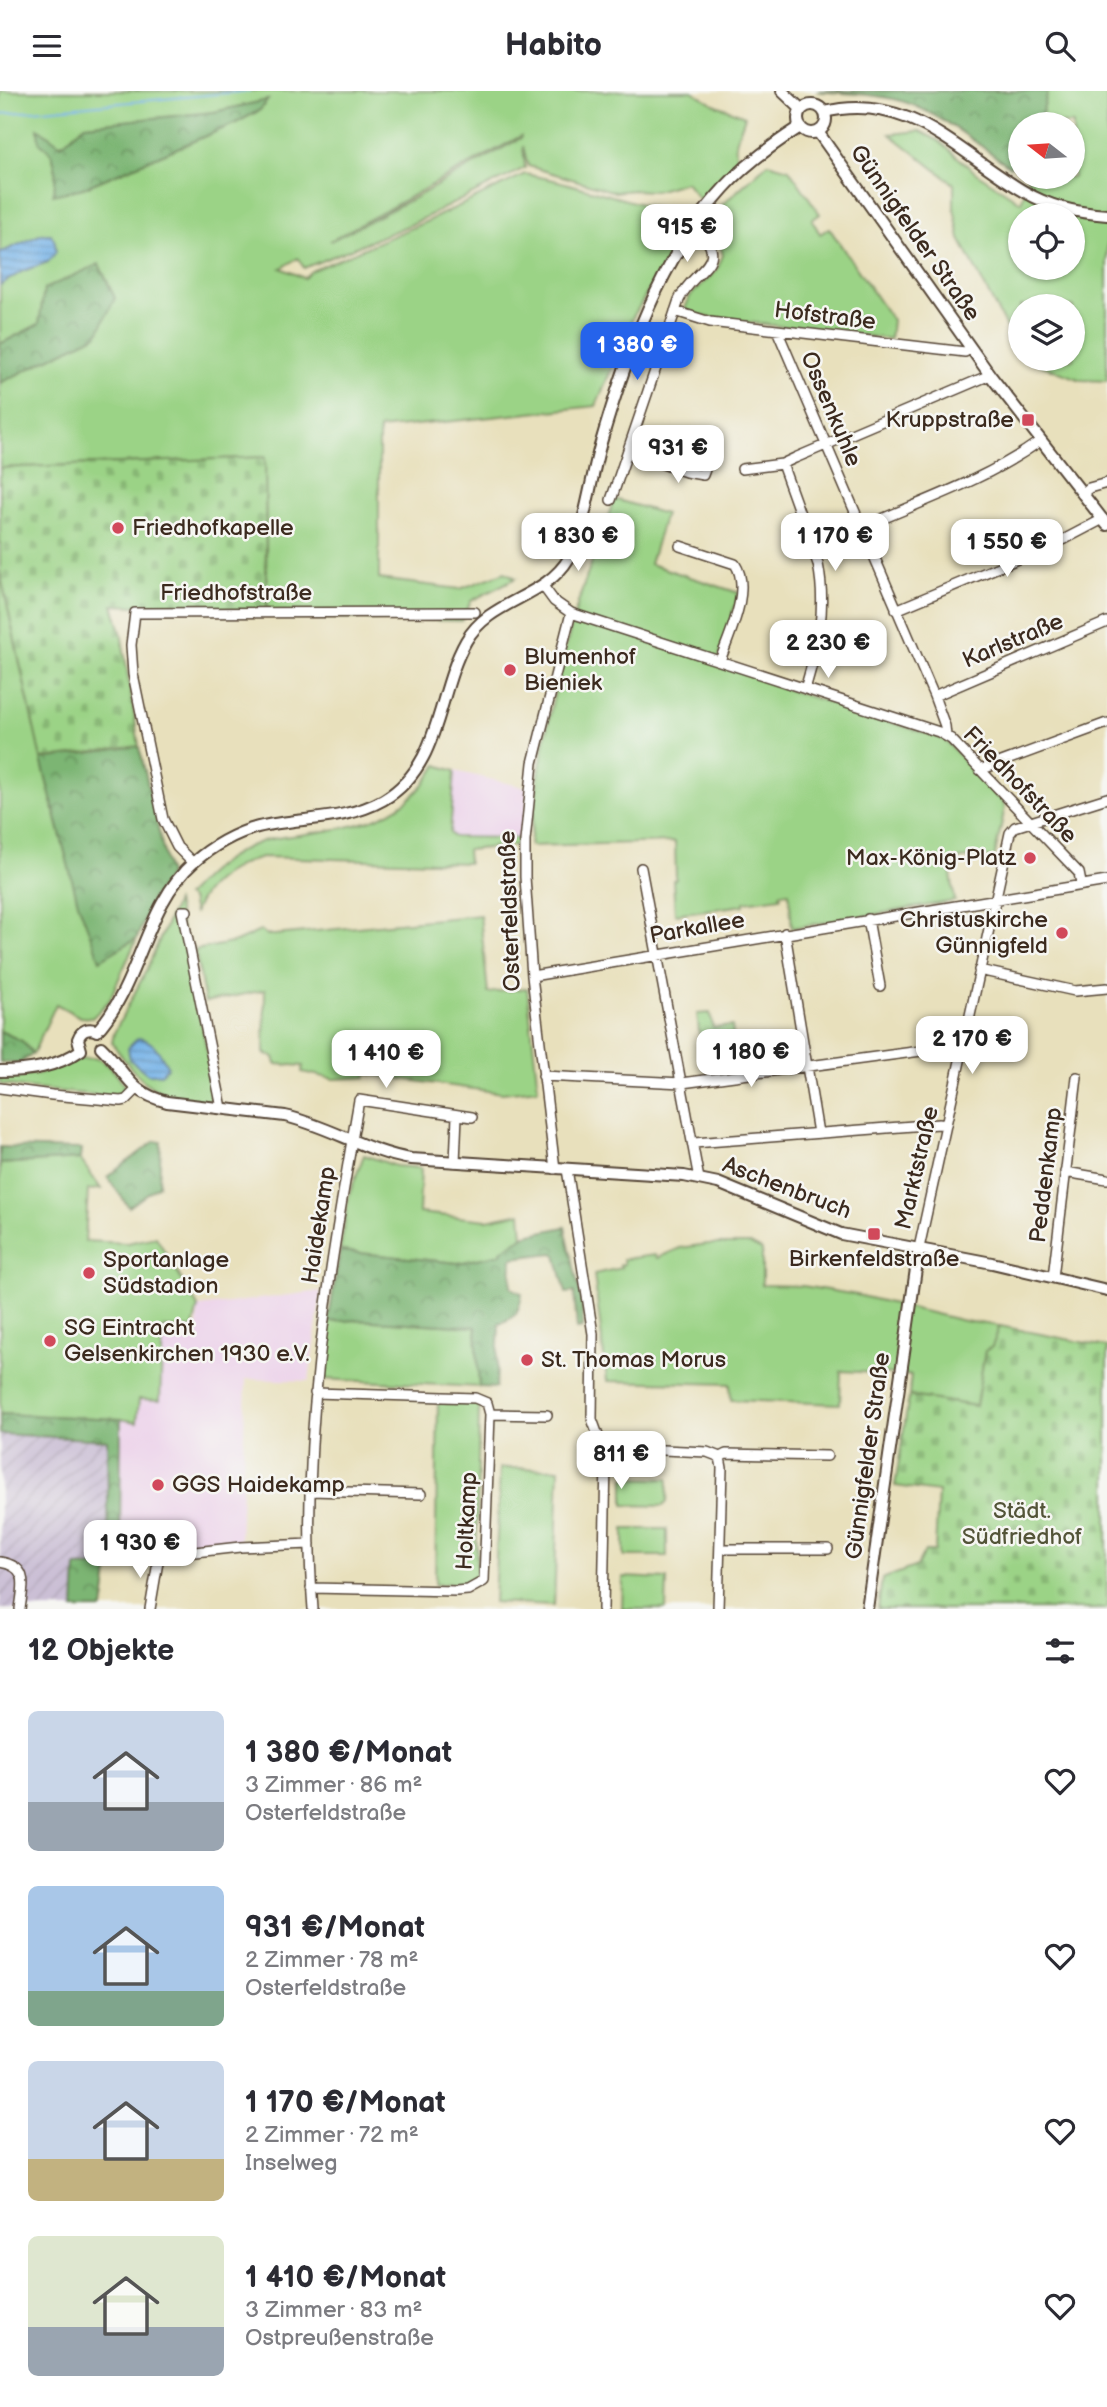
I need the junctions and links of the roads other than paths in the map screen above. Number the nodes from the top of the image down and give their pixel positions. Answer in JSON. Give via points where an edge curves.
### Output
{"nodes":[{"id":1,"x":782,"y":91,"type":"edge"},
{"id":2,"x":801,"y":109,"type":"junction"},
{"id":3,"x":824,"y":112,"type":"junction"},
{"id":4,"x":800,"y":127,"type":"junction"},
{"id":5,"x":818,"y":132,"type":"junction"},
{"id":6,"x":1107,"y":215,"type":"edge"},
{"id":7,"x":694,"y":226,"type":"junction"},
{"id":8,"x":675,"y":311,"type":"junction"},
{"id":9,"x":777,"y":330,"type":"junction"},
{"id":10,"x":971,"y":348,"type":"junction"},
{"id":11,"x":990,"y":375,"type":"junction"},
{"id":12,"x":1040,"y":442,"type":"junction"},
{"id":13,"x":826,"y":446,"type":"junction"},
{"id":14,"x":628,"y":452,"type":"junction"},
{"id":15,"x":782,"y":464,"type":"junction"},
{"id":16,"x":742,"y":469,"type":"dead end"},
{"id":17,"x":686,"y":472,"type":"dead end"},
{"id":18,"x":1107,"y":483,"type":"edge"},
{"id":19,"x":1082,"y":495,"type":"junction"},
{"id":20,"x":611,"y":500,"type":"dead end"},
{"id":21,"x":1105,"y":522,"type":"edge"},
{"id":22,"x":861,"y":528,"type":"junction"},
{"id":23,"x":680,"y":547,"type":"dead end"},
{"id":24,"x":543,"y":586,"type":"junction"},
{"id":25,"x":896,"y":610,"type":"junction"},
{"id":26,"x":475,"y":612,"type":"dead end"},
{"id":27,"x":571,"y":613,"type":"junction"},
{"id":28,"x":1107,"y":622,"type":"edge"},
{"id":29,"x":720,"y":661,"type":"junction"},
{"id":30,"x":804,"y":689,"type":"junction"},
{"id":31,"x":934,"y":696,"type":"junction"},
{"id":32,"x":1107,"y":723,"type":"edge"},
{"id":33,"x":946,"y":736,"type":"junction"},
{"id":34,"x":980,"y":770,"type":"junction"},
{"id":35,"x":1107,"y":797,"type":"edge"},
{"id":36,"x":1031,"y":822,"type":"junction"},
{"id":37,"x":193,"y":863,"type":"junction"},
{"id":38,"x":641,"y":868,"type":"dead end"},
{"id":39,"x":1107,"y":881,"type":"edge"},
{"id":40,"x":1081,"y":883,"type":"junction"},
{"id":41,"x":995,"y":898,"type":"junction"},
{"id":42,"x":187,"y":911,"type":"dead end"},
{"id":43,"x":869,"y":919,"type":"junction"},
{"id":44,"x":785,"y":933,"type":"junction"},
{"id":45,"x":658,"y":955,"type":"junction"},
{"id":46,"x":979,"y":970,"type":"junction"},
{"id":47,"x":532,"y":976,"type":"junction"},
{"id":48,"x":880,"y":986,"type":"dead end"},
{"id":49,"x":1107,"y":988,"type":"edge"},
{"id":50,"x":97,"y":1031,"type":"junction"},
{"id":51,"x":101,"y":1047,"type":"junction"},
{"id":52,"x":81,"y":1050,"type":"junction"},
{"id":53,"x":962,"y":1050,"type":"junction"},
{"id":54,"x":806,"y":1067,"type":"junction"},
{"id":55,"x":0,"y":1071,"type":"edge"},
{"id":56,"x":543,"y":1076,"type":"junction"},
{"id":57,"x":1077,"y":1077,"type":"dead end"},
{"id":58,"x":682,"y":1083,"type":"junction"},
{"id":59,"x":0,"y":1088,"type":"edge"},
{"id":60,"x":136,"y":1090,"type":"junction"},
{"id":61,"x":222,"y":1108,"type":"junction"},
{"id":62,"x":457,"y":1116,"type":"junction"},
{"id":63,"x":472,"y":1117,"type":"dead end"},
{"id":64,"x":946,"y":1125,"type":"junction"},
{"id":65,"x":818,"y":1133,"type":"junction"},
{"id":66,"x":352,"y":1141,"type":"junction"},
{"id":67,"x":694,"y":1143,"type":"junction"},
{"id":68,"x":454,"y":1162,"type":"junction"},
{"id":69,"x":561,"y":1169,"type":"junction"},
{"id":70,"x":1065,"y":1172,"type":"junction"},
{"id":71,"x":699,"y":1179,"type":"junction"},
{"id":72,"x":1107,"y":1179,"type":"edge"},
{"id":73,"x":919,"y":1248,"type":"junction"},
{"id":74,"x":1053,"y":1277,"type":"junction"},
{"id":75,"x":1107,"y":1290,"type":"edge"},
{"id":76,"x":316,"y":1394,"type":"junction"},
{"id":77,"x":490,"y":1414,"type":"junction"},
{"id":78,"x":547,"y":1415,"type":"dead end"},
{"id":79,"x":610,"y":1452,"type":"junction"},
{"id":80,"x":827,"y":1456,"type":"dead end"},
{"id":81,"x":720,"y":1457,"type":"junction"},
{"id":82,"x":310,"y":1491,"type":"junction"},
{"id":83,"x":421,"y":1494,"type":"dead end"},
{"id":84,"x":310,"y":1544,"type":"junction"},
{"id":85,"x":720,"y":1549,"type":"junction"},
{"id":86,"x":828,"y":1549,"type":"dead end"},
{"id":87,"x":0,"y":1562,"type":"edge"},
{"id":88,"x":311,"y":1588,"type":"junction"},
{"id":89,"x":20,"y":1609,"type":"edge"},
{"id":90,"x":150,"y":1609,"type":"edge"},
{"id":91,"x":313,"y":1609,"type":"edge"},
{"id":92,"x":603,"y":1609,"type":"edge"},
{"id":93,"x":718,"y":1609,"type":"edge"},
{"id":94,"x":867,"y":1609,"type":"edge"}],
"edges":[{"from":1,"to":2,"type":"street"},
{"from":2,"to":3,"type":"street","via":[[813,105]]},
{"from":2,"to":4,"type":"street"},
{"from":3,"to":5,"type":"street","via":[[825,123]]},
{"from":3,"to":6,"type":"street","via":[[873,106],[918,117],[1044,202]]},
{"from":4,"to":5,"type":"street"},
{"from":4,"to":7,"type":"street","via":[[739,173]]},
{"from":5,"to":10,"type":"street","name":"Günnigfelder Straße"},
{"from":7,"to":8,"type":"street","via":[[709,240],[712,260],[685,288]]},
{"from":7,"to":24,"type":"street","via":[[666,275],[623,373],[573,550]]},
{"from":8,"to":9,"type":"street","name":"Hofstraße","via":[[710,322]]},
{"from":8,"to":14,"type":"street"},
{"from":9,"to":10,"type":"street","name":"Hofstraße","via":[[965,352]]},
{"from":9,"to":13,"type":"street","name":"Ossenkuhle"},
{"from":10,"to":11,"type":"street","name":"Günnigfelder Straße"},
{"from":11,"to":12,"type":"street","name":"Günnigfelder Straße"},
{"from":11,"to":13,"type":"street"},
{"from":12,"to":19,"type":"street","name":"Günnigfelder Straße"},
{"from":12,"to":22,"type":"street","via":[[1011,462]]},
{"from":13,"to":15,"type":"street"},
{"from":13,"to":22,"type":"street","name":"Ossenkuhle"},
{"from":14,"to":17,"type":"street"},
{"from":14,"to":20,"type":"street"},
{"from":15,"to":16,"type":"street"},
{"from":15,"to":30,"type":"street","via":[[821,581],[821,625]]},
{"from":18,"to":19,"type":"street"},
{"from":19,"to":21,"type":"street","name":"Günnigfelder Straße"},
{"from":21,"to":25,"type":"street"},
{"from":22,"to":25,"type":"street","name":"Ossenkuhle"},
{"from":23,"to":29,"type":"street","via":[[738,568],[742,593]]},
{"from":24,"to":27,"type":"street","name":"Friedhofstraße"},
{"from":24,"to":37,"type":"street","via":[[494,610],[471,633],[457,661],[432,741],[400,787],[352,813],[241,833]]},
{"from":25,"to":31,"type":"street","name":"Ossenkuhle"},
{"from":26,"to":37,"type":"street","name":"Friedhofstraße","via":[[135,613],[133,674],[163,819],[177,846]]},
{"from":27,"to":29,"type":"street","name":"Friedhofstraße"},
{"from":27,"to":47,"type":"street","name":"Osterfeldstraße","via":[[533,763],[525,877]]},
{"from":28,"to":31,"type":"street","name":"Karlstraße"},
{"from":29,"to":30,"type":"street","name":"Friedhofstraße"},
{"from":30,"to":33,"type":"street","name":"Friedhofstraße"},
{"from":31,"to":33,"type":"street","name":"Ossenkuhle"},
{"from":32,"to":34,"type":"street"},
{"from":33,"to":34,"type":"street","name":"Friedhofstraße"},
{"from":34,"to":36,"type":"street","name":"Friedhofstraße"},
{"from":35,"to":36,"type":"street"},
{"from":36,"to":40,"type":"street","name":"Friedhofstraße","via":[[1079,873]]},
{"from":36,"to":41,"type":"street","name":"Marktstraße","via":[[1010,833]]},
{"from":37,"to":50,"type":"street","via":[[166,898],[122,993]]},
{"from":38,"to":45,"type":"street"},
{"from":39,"to":40,"type":"street","name":"Parkallee"},
{"from":40,"to":41,"type":"street","name":"Parkallee"},
{"from":41,"to":43,"type":"street","name":"Parkallee"},
{"from":41,"to":46,"type":"street","name":"Marktstraße"},
{"from":42,"to":61,"type":"street","via":[[182,911]]},
{"from":43,"to":44,"type":"street","name":"Parkallee"},
{"from":43,"to":48,"type":"street"},
{"from":44,"to":45,"type":"street","name":"Parkallee"},
{"from":44,"to":54,"type":"street"},
{"from":45,"to":47,"type":"street","name":"Parkallee"},
{"from":45,"to":58,"type":"street"},
{"from":46,"to":49,"type":"street","via":[[1074,991]]},
{"from":46,"to":53,"type":"street","name":"Marktstraße"},
{"from":47,"to":56,"type":"street","name":"Osterfeldstraße"},
{"from":50,"to":51,"type":"street"},
{"from":50,"to":52,"type":"street","via":[[82,1033]]},
{"from":51,"to":52,"type":"street","via":[[92,1054]]},
{"from":51,"to":60,"type":"street"},
{"from":52,"to":55,"type":"street","via":[[35,1069]]},
{"from":53,"to":54,"type":"street","via":[[936,1049]]},
{"from":53,"to":64,"type":"street","name":"Marktstraße"},
{"from":54,"to":58,"type":"street"},
{"from":54,"to":65,"type":"street"},
{"from":56,"to":58,"type":"street"},
{"from":56,"to":69,"type":"street","name":"Osterfeldstraße"},
{"from":57,"to":70,"type":"street","name":"Peddenkamp"},
{"from":58,"to":67,"type":"street"},
{"from":59,"to":60,"type":"street","via":[[121,1101]]},
{"from":60,"to":61,"type":"street","name":"Aschenbruch","via":[[174,1104]]},
{"from":61,"to":66,"type":"street","name":"Aschenbruch","via":[[297,1118]]},
{"from":62,"to":63,"type":"street"},
{"from":62,"to":66,"type":"street","name":"Haidekamp","via":[[359,1100]]},
{"from":62,"to":68,"type":"street"},
{"from":64,"to":65,"type":"street"},
{"from":64,"to":73,"type":"street","name":"Marktstraße"},
{"from":65,"to":67,"type":"street"},
{"from":66,"to":68,"type":"street","name":"Aschenbruch","via":[[390,1155]]},
{"from":66,"to":76,"type":"street","name":"Haidekamp"},
{"from":67,"to":71,"type":"street"},
{"from":68,"to":69,"type":"street","name":"Aschenbruch"},
{"from":69,"to":71,"type":"street","name":"Aschenbruch"},
{"from":69,"to":79,"type":"street","name":"Osterfeldstraße","via":[[593,1334],[592,1419],[600,1441]]},
{"from":70,"to":72,"type":"street"},
{"from":70,"to":74,"type":"street","name":"Peddenkamp"},
{"from":71,"to":73,"type":"street","name":"Aschenbruch","via":[[828,1230]]},
{"from":73,"to":74,"type":"street","name":"Aschenbruch"},
{"from":73,"to":94,"type":"street","name":"Günnigfelder Straße"},
{"from":74,"to":75,"type":"street","name":"Aschenbruch"},
{"from":76,"to":77,"type":"street","via":[[475,1398],[488,1403]]},
{"from":76,"to":82,"type":"street","name":"Haidekamp"},
{"from":77,"to":78,"type":"street"},
{"from":77,"to":88,"type":"street","name":"Holtkamp","via":[[484,1581],[456,1591]]},
{"from":79,"to":81,"type":"street","via":[[619,1448],[688,1450]]},
{"from":79,"to":92,"type":"street","via":[[606,1462]]},
{"from":80,"to":81,"type":"street"},
{"from":81,"to":85,"type":"street"},
{"from":82,"to":83,"type":"street"},
{"from":82,"to":84,"type":"street","name":"Haidekamp"},
{"from":84,"to":88,"type":"street","name":"Haidekamp"},
{"from":84,"to":90,"type":"street","via":[[159,1556]]},
{"from":85,"to":86,"type":"street"},
{"from":85,"to":93,"type":"street"},
{"from":87,"to":89,"type":"street","via":[[20,1570]]},
{"from":88,"to":91,"type":"street","name":"Haidekamp"}]}
